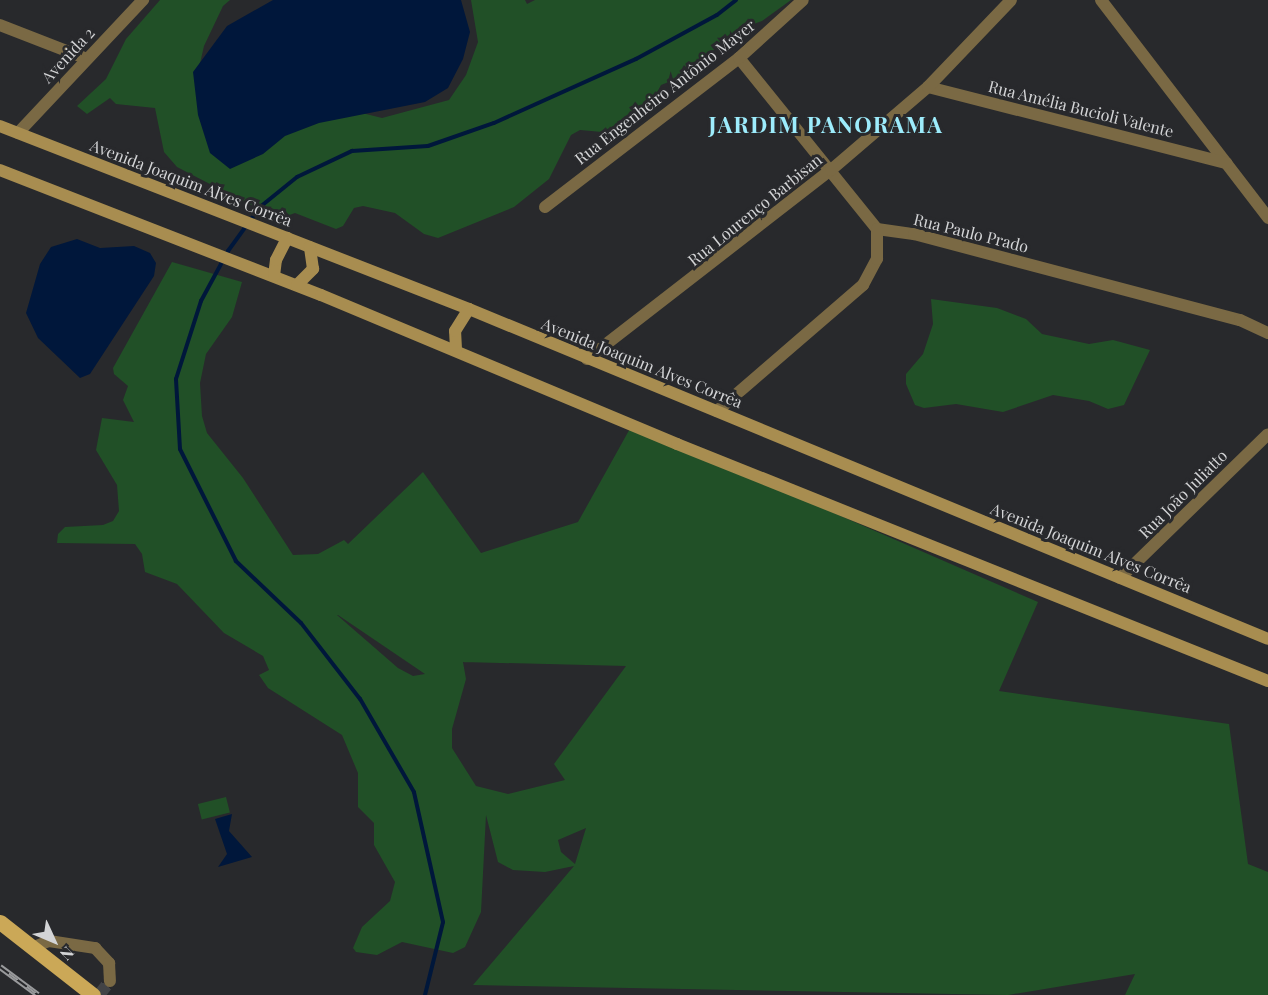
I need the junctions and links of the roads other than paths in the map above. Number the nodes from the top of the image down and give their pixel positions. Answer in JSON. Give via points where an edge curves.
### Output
{"nodes":[{"id":1,"x":143,"y":0,"type":"edge"},
{"id":2,"x":803,"y":0,"type":"edge"},
{"id":3,"x":1011,"y":0,"type":"edge"},
{"id":4,"x":1101,"y":0,"type":"edge"},
{"id":5,"x":0,"y":25,"type":"edge"},
{"id":6,"x":739,"y":58,"type":"junction"},
{"id":7,"x":87,"y":59,"type":"junction"},
{"id":8,"x":928,"y":87,"type":"junction"},
{"id":9,"x":0,"y":126,"type":"edge"},
{"id":10,"x":18,"y":133,"type":"junction"},
{"id":11,"x":1226,"y":163,"type":"junction"},
{"id":12,"x":0,"y":170,"type":"edge"},
{"id":13,"x":831,"y":170,"type":"junction"},
{"id":14,"x":546,"y":207,"type":"dead end"},
{"id":15,"x":1268,"y":218,"type":"edge"},
{"id":16,"x":877,"y":229,"type":"junction"},
{"id":17,"x":287,"y":238,"type":"junction"},
{"id":18,"x":310,"y":247,"type":"junction"},
{"id":19,"x":274,"y":276,"type":"junction"},
{"id":20,"x":297,"y":285,"type":"junction"},
{"id":21,"x":469,"y":309,"type":"junction"},
{"id":22,"x":1268,"y":333,"type":"edge"},
{"id":23,"x":456,"y":350,"type":"junction"},
{"id":24,"x":587,"y":359,"type":"junction"},
{"id":25,"x":717,"y":411,"type":"junction"},
{"id":26,"x":1268,"y":434,"type":"edge"},
{"id":27,"x":1120,"y":578,"type":"junction"},
{"id":28,"x":1268,"y":639,"type":"edge"},
{"id":29,"x":1268,"y":681,"type":"edge"},
{"id":30,"x":0,"y":922,"type":"edge"},
{"id":31,"x":34,"y":946,"type":"junction"},
{"id":32,"x":110,"y":981,"type":"dead end"},
{"id":33,"x":93,"y":995,"type":"edge"}],
"edges":[{"from":1,"to":7,"type":"street","name":"Avenida 2"},
{"from":2,"to":6,"type":"street","name":"Rua Engenheiro Antônio Mayer"},
{"from":3,"to":8,"type":"street","name":"Rua Lourenço Barbisan"},
{"from":4,"to":11,"type":"street"},
{"from":5,"to":7,"type":"street"},
{"from":6,"to":13,"type":"street"},
{"from":6,"to":14,"type":"street","name":"Rua Engenheiro Antônio Mayer"},
{"from":7,"to":10,"type":"street","name":"Avenida 2"},
{"from":8,"to":11,"type":"street","name":"Rua Amélia Bucioli Valente"},
{"from":8,"to":13,"type":"street","name":"Rua Lourenço Barbisan"},
{"from":9,"to":10,"type":"main road","name":"Avenida Joaquim Alves Corrêa"},
{"from":10,"to":17,"type":"main road","name":"Avenida Joaquim Alves Corrêa"},
{"from":11,"to":15,"type":"street"},
{"from":12,"to":19,"type":"main road"},
{"from":13,"to":16,"type":"street"},
{"from":13,"to":24,"type":"street","name":"Rua Lourenço Barbisan"},
{"from":16,"to":22,"type":"street","name":"Rua Paulo Prado","via":[[914,234],[1240,320]]},
{"from":16,"to":25,"type":"street","via":[[877,259],[863,285]]},
{"from":17,"to":18,"type":"main road","name":"Avenida Joaquim Alves Corrêa"},
{"from":17,"to":19,"type":"main road","via":[[276,260]]},
{"from":18,"to":20,"type":"main road","via":[[313,269]]},
{"from":18,"to":21,"type":"main road","name":"Avenida Joaquim Alves Corrêa"},
{"from":19,"to":20,"type":"main road"},
{"from":20,"to":23,"type":"main road"},
{"from":21,"to":23,"type":"main road","via":[[455,332]]},
{"from":21,"to":24,"type":"main road","name":"Avenida Joaquim Alves Corrêa"},
{"from":23,"to":29,"type":"main road","via":[[677,444]]},
{"from":24,"to":25,"type":"main road","name":"Avenida Joaquim Alves Corrêa"},
{"from":25,"to":27,"type":"main road","name":"Avenida Joaquim Alves Corrêa"},
{"from":26,"to":27,"type":"street","name":"Rua João Juliatto"},
{"from":27,"to":28,"type":"main road","name":"Avenida Joaquim Alves Corrêa"},
{"from":30,"to":31,"type":"main road"},
{"from":31,"to":32,"type":"street","via":[[49,941],[95,948],[109,963]]},
{"from":31,"to":33,"type":"main road"}]}
